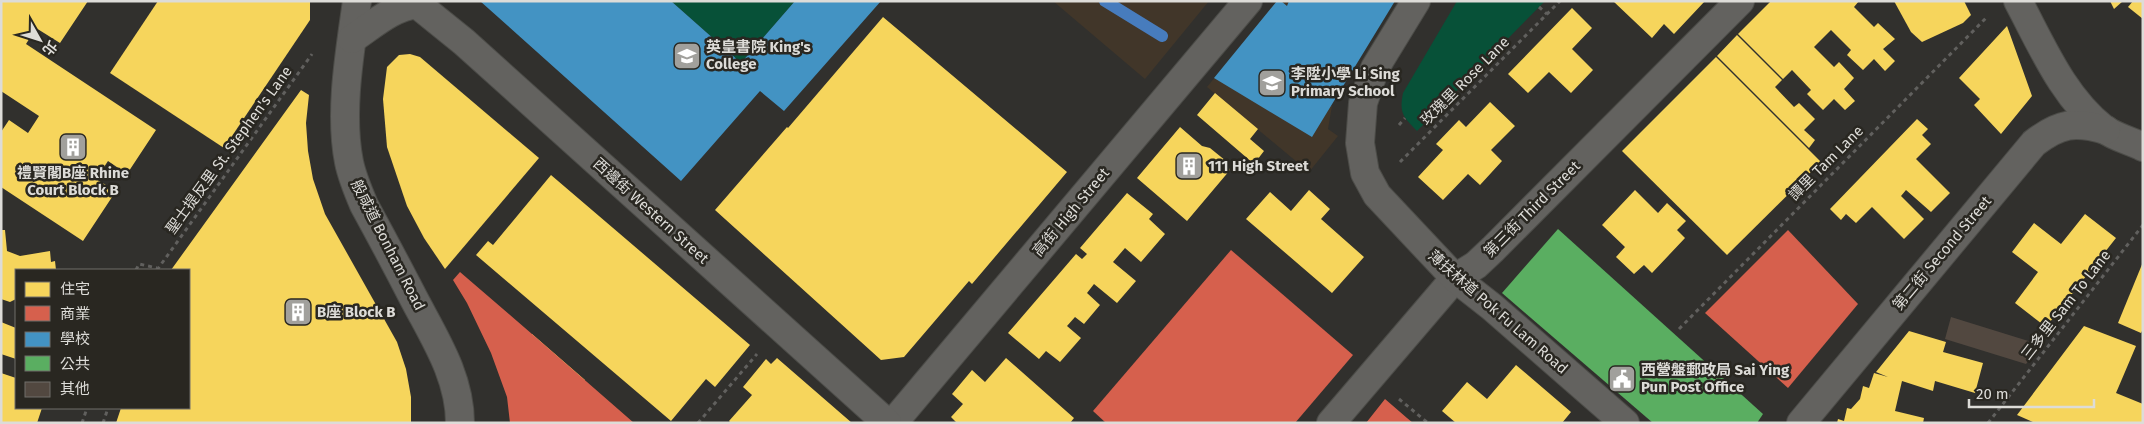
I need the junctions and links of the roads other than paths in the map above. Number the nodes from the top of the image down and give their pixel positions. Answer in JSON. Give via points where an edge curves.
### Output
{"nodes":[{"id":1,"x":357,"y":1,"type":"edge"},
{"id":2,"x":1248,"y":1,"type":"edge"},
{"id":3,"x":1416,"y":1,"type":"edge"},
{"id":4,"x":1740,"y":1,"type":"edge"},
{"id":5,"x":2018,"y":1,"type":"edge"},
{"id":6,"x":416,"y":3,"type":"edge"},
{"id":7,"x":352,"y":39,"type":"junction"},
{"id":8,"x":2106,"y":130,"type":"junction"},
{"id":9,"x":2143,"y":146,"type":"edge"},
{"id":10,"x":1455,"y":278,"type":"junction"},
{"id":11,"x":460,"y":423,"type":"edge"},
{"id":12,"x":887,"y":423,"type":"edge"},
{"id":13,"x":893,"y":423,"type":"edge"},
{"id":14,"x":1331,"y":423,"type":"edge"},
{"id":15,"x":1625,"y":423,"type":"edge"},
{"id":16,"x":1801,"y":423,"type":"edge"}],
"edges":[{"from":1,"to":7,"type":"main road","name":"般咸道 Bonham Road"},
{"from":2,"to":13,"type":"main road","name":"高街 High Street"},
{"from":3,"to":10,"type":"main road","name":"薄扶林道 Pok Fu Lam Road","via":[[1375,68],[1364,103],[1360,143],[1365,173],[1377,195]]},
{"from":4,"to":10,"type":"main road","name":"第三街 Third Street","via":[[1493,249]]},
{"from":5,"to":8,"type":"main road","via":[[2057,74],[2089,115]]},
{"from":6,"to":7,"type":"main road","via":[[390,12]]},
{"from":6,"to":12,"type":"main road","name":"西邊街 Western Street","via":[[464,42]]},
{"from":7,"to":11,"type":"main road","name":"般咸道 Bonham Road","via":[[346,90],[346,131],[348,161],[354,183],[454,377]]},
{"from":8,"to":9,"type":"main road"},
{"from":8,"to":16,"type":"main road","name":"第二街 Second Street","via":[[2077,124],[2063,126],[2034,142]]},
{"from":10,"to":14,"type":"main road","name":"第三街 Third Street"},
{"from":10,"to":15,"type":"main road","name":"薄扶林道 Pok Fu Lam Road"}]}
